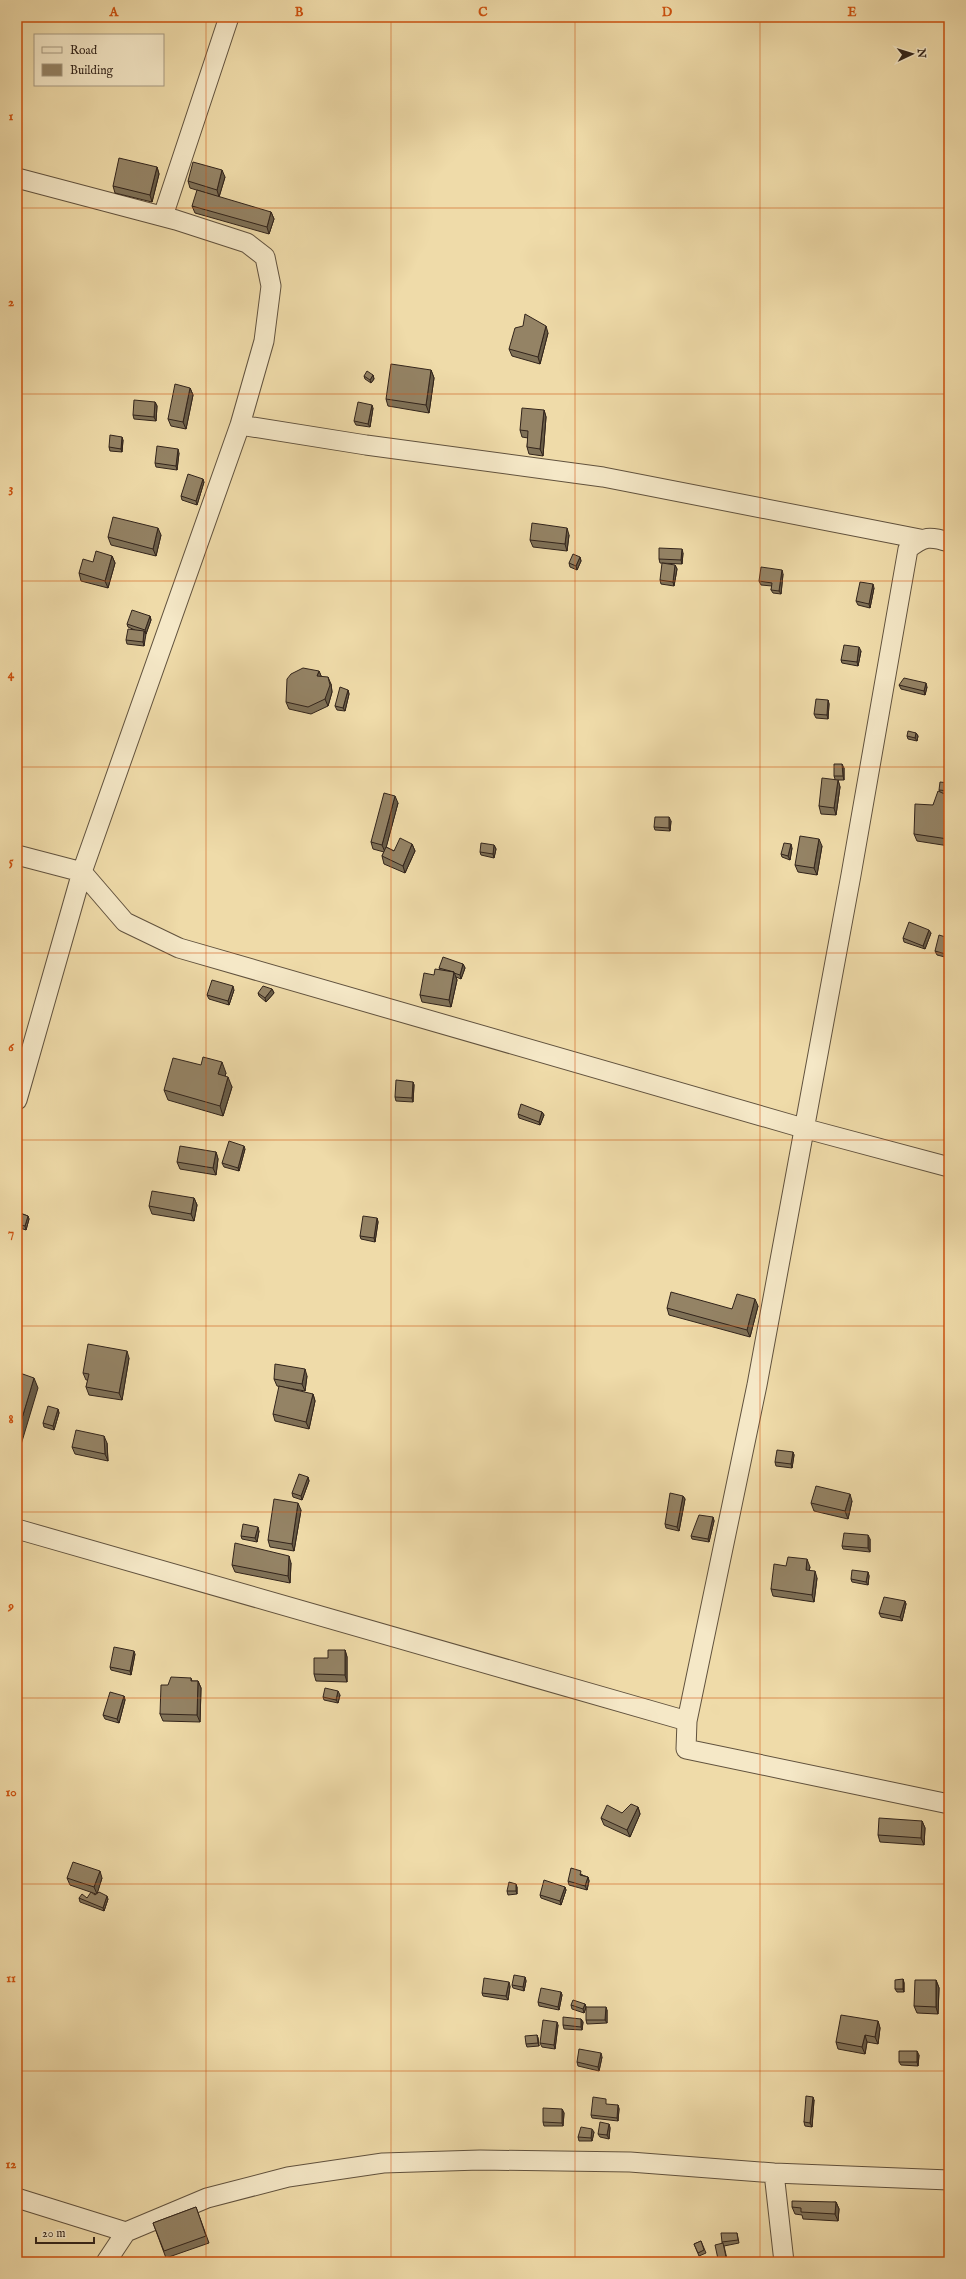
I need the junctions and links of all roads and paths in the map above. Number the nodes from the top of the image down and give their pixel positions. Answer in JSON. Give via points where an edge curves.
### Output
{"nodes":[{"id":1,"x":229,"y":17,"type":"edge"},
{"id":2,"x":17,"y":178,"type":"edge"},
{"id":3,"x":163,"y":216,"type":"junction"},
{"id":4,"x":240,"y":425,"type":"junction"},
{"id":5,"x":920,"y":539,"type":"junction"},
{"id":6,"x":949,"y":542,"type":"edge"},
{"id":7,"x":17,"y":855,"type":"edge"},
{"id":8,"x":82,"y":872,"type":"junction"},
{"id":9,"x":17,"y":1100,"type":"edge"},
{"id":10,"x":803,"y":1128,"type":"junction"},
{"id":11,"x":949,"y":1167,"type":"edge"},
{"id":12,"x":17,"y":1529,"type":"edge"},
{"id":13,"x":686,"y":1721,"type":"junction"},
{"id":14,"x":949,"y":1804,"type":"edge"},
{"id":15,"x":774,"y":2173,"type":"junction"},
{"id":16,"x":949,"y":2180,"type":"edge"},
{"id":17,"x":17,"y":2198,"type":"edge"},
{"id":18,"x":126,"y":2232,"type":"junction"},
{"id":19,"x":106,"y":2262,"type":"edge"},
{"id":20,"x":784,"y":2262,"type":"edge"}],
"edges":[{"from":1,"to":3,"type":"street"},
{"from":2,"to":3,"type":"street"},
{"from":3,"to":4,"type":"street","via":[[247,243],[265,257],[270,286],[264,341]]},
{"from":4,"to":5,"type":"street","via":[[366,446],[603,477]]},
{"from":4,"to":8,"type":"street"},
{"from":5,"to":6,"type":"street","via":[[934,538]]},
{"from":5,"to":10,"type":"street","via":[[908,549],[851,875]]},
{"from":7,"to":8,"type":"street"},
{"from":8,"to":9,"type":"street"},
{"from":8,"to":10,"type":"street","via":[[125,922],[179,948]]},
{"from":10,"to":11,"type":"street"},
{"from":10,"to":13,"type":"street","via":[[757,1385]]},
{"from":12,"to":13,"type":"street"},
{"from":13,"to":14,"type":"street","via":[[686,1749]]},
{"from":15,"to":16,"type":"street"},
{"from":15,"to":18,"type":"street","via":[[630,2162],[480,2160],[383,2163],[288,2177],[206,2198]]},
{"from":15,"to":20,"type":"street"},
{"from":17,"to":18,"type":"street"},
{"from":18,"to":19,"type":"street"}]}
